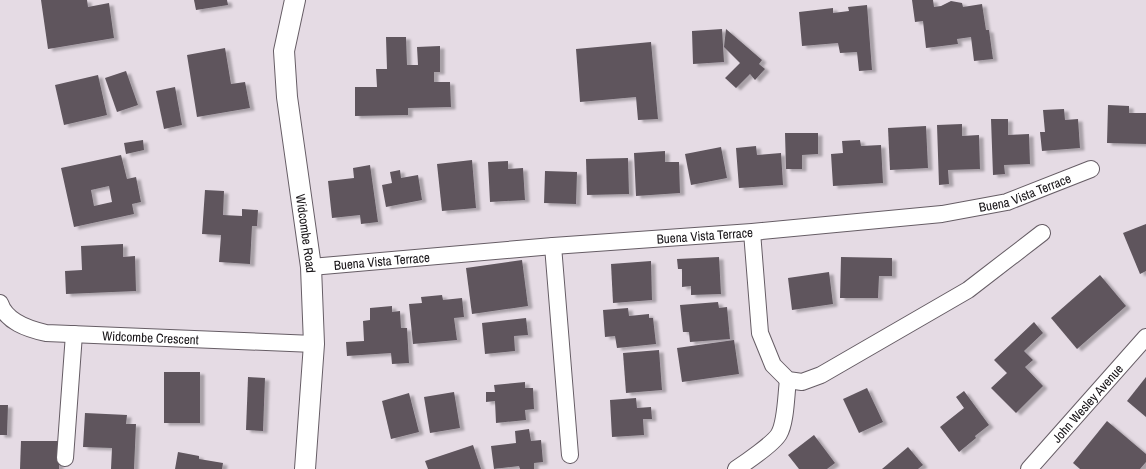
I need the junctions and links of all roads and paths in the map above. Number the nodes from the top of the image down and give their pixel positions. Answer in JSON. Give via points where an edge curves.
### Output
{"nodes":[{"id":1,"x":295,"y":0,"type":"edge"},
{"id":2,"x":1091,"y":169,"type":"dead end"},
{"id":3,"x":752,"y":232,"type":"junction"},
{"id":4,"x":1042,"y":233,"type":"dead end"},
{"id":5,"x":553,"y":246,"type":"junction"},
{"id":6,"x":311,"y":266,"type":"junction"},
{"id":7,"x":0,"y":303,"type":"edge"},
{"id":8,"x":74,"y":334,"type":"junction"},
{"id":9,"x":1146,"y":337,"type":"edge"},
{"id":10,"x":314,"y":344,"type":"junction"},
{"id":11,"x":788,"y":380,"type":"junction"},
{"id":12,"x":570,"y":455,"type":"dead end"},
{"id":13,"x":65,"y":458,"type":"dead end"},
{"id":14,"x":305,"y":469,"type":"edge"},
{"id":15,"x":736,"y":469,"type":"edge"},
{"id":16,"x":1029,"y":469,"type":"edge"}],
"edges":[{"from":1,"to":6,"type":"street","name":"Widcombe Road","via":[[284,51],[287,97]]},
{"from":2,"to":3,"type":"street","name":"Buena Vista Terrace","via":[[1007,202],[978,208],[942,214]]},
{"from":3,"to":5,"type":"street","name":"Buena Vista Terrace"},
{"from":3,"to":11,"type":"street","via":[[760,333],[773,365]]},
{"from":4,"to":11,"type":"street","via":[[968,290],[878,343],[821,375],[802,382]]},
{"from":5,"to":6,"type":"street","name":"Buena Vista Terrace"},
{"from":5,"to":12,"type":"street"},
{"from":6,"to":10,"type":"street","name":"Widcombe Road"},
{"from":7,"to":8,"type":"street","name":"Widcombe Crescent","via":[[2,309],[15,322],[30,329],[46,333]]},
{"from":8,"to":10,"type":"street","name":"Widcombe Crescent"},
{"from":8,"to":13,"type":"street"},
{"from":9,"to":16,"type":"street","name":"John Wesley Avenue"},
{"from":10,"to":14,"type":"street","name":"Widcombe Road"},
{"from":11,"to":15,"type":"street","via":[[779,435]]}]}
